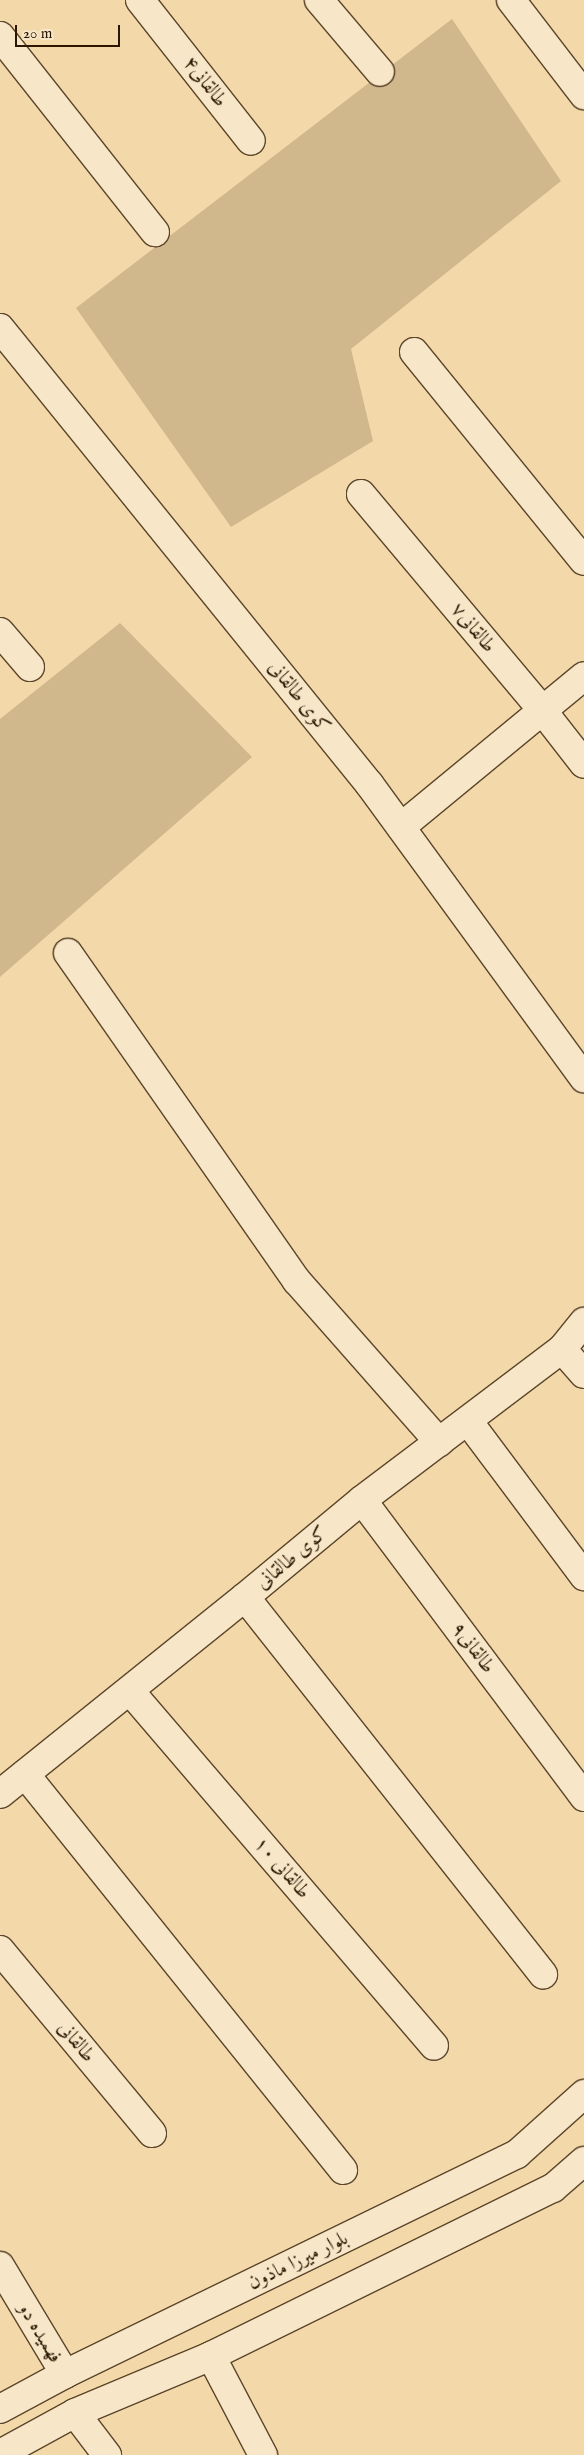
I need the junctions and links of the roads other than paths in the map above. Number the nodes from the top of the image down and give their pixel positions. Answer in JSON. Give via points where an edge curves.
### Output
{"nodes":[{"id":1,"x":140,"y":0,"type":"edge"},
{"id":2,"x":319,"y":0,"type":"edge"},
{"id":3,"x":511,"y":0,"type":"edge"},
{"id":4,"x":0,"y":36,"type":"edge"},
{"id":5,"x":380,"y":72,"type":"dead end"},
{"id":6,"x":584,"y":95,"type":"edge"},
{"id":7,"x":251,"y":141,"type":"dead end"},
{"id":8,"x":155,"y":232,"type":"dead end"},
{"id":9,"x":0,"y":328,"type":"edge"},
{"id":10,"x":414,"y":352,"type":"dead end"},
{"id":11,"x":360,"y":494,"type":"dead end"},
{"id":12,"x":584,"y":561,"type":"edge"},
{"id":13,"x":0,"y":632,"type":"edge"},
{"id":14,"x":30,"y":667,"type":"dead end"},
{"id":15,"x":584,"y":676,"type":"edge"},
{"id":16,"x":542,"y":710,"type":"junction"},
{"id":17,"x":584,"y":764,"type":"edge"},
{"id":18,"x":401,"y":827,"type":"junction"},
{"id":19,"x":68,"y":953,"type":"dead end"},
{"id":20,"x":584,"y":1078,"type":"edge"},
{"id":21,"x":584,"y":1322,"type":"edge"},
{"id":22,"x":562,"y":1349,"type":"junction"},
{"id":23,"x":584,"y":1374,"type":"edge"},
{"id":24,"x":468,"y":1421,"type":"junction"},
{"id":25,"x":439,"y":1442,"type":"junction"},
{"id":26,"x":362,"y":1500,"type":"junction"},
{"id":27,"x":584,"y":1576,"type":"edge"},
{"id":28,"x":245,"y":1597,"type":"junction"},
{"id":29,"x":130,"y":1691,"type":"junction"},
{"id":30,"x":25,"y":1774,"type":"junction"},
{"id":31,"x":0,"y":1794,"type":"edge"},
{"id":32,"x":584,"y":1797,"type":"edge"},
{"id":33,"x":0,"y":1950,"type":"edge"},
{"id":34,"x":543,"y":1975,"type":"dead end"},
{"id":35,"x":434,"y":2046,"type":"dead end"},
{"id":36,"x":584,"y":2094,"type":"edge"},
{"id":37,"x":152,"y":2133,"type":"dead end"},
{"id":38,"x":584,"y":2161,"type":"edge"},
{"id":39,"x":343,"y":2170,"type":"dead end"},
{"id":40,"x":0,"y":2266,"type":"edge"},
{"id":41,"x":211,"y":2356,"type":"junction"},
{"id":42,"x":65,"y":2374,"type":"junction"},
{"id":43,"x":0,"y":2409,"type":"edge"},
{"id":44,"x":75,"y":2413,"type":"junction"},
{"id":45,"x":0,"y":2454,"type":"edge"},
{"id":46,"x":107,"y":2455,"type":"edge"},
{"id":47,"x":263,"y":2455,"type":"edge"}],
"edges":[{"from":1,"to":7,"type":"street","name":"طالقانی۴"},
{"from":2,"to":5,"type":"street"},
{"from":3,"to":6,"type":"street"},
{"from":4,"to":8,"type":"street"},
{"from":9,"to":18,"type":"street","name":"کوی طالقانی"},
{"from":10,"to":12,"type":"street"},
{"from":11,"to":16,"type":"street","name":"طالقانی۷"},
{"from":13,"to":14,"type":"street"},
{"from":15,"to":16,"type":"street"},
{"from":16,"to":17,"type":"street","name":"طالقانی۷"},
{"from":16,"to":18,"type":"street"},
{"from":18,"to":20,"type":"street","name":"کوی طالقانی"},
{"from":19,"to":25,"type":"street","via":[[297,1281]]},
{"from":21,"to":22,"type":"street","name":"کوی طالقانی"},
{"from":22,"to":23,"type":"street"},
{"from":22,"to":24,"type":"street","name":"کوی طالقانی"},
{"from":24,"to":25,"type":"street","name":"کوی طالقانی"},
{"from":24,"to":27,"type":"street"},
{"from":25,"to":26,"type":"street","name":"کوی طالقانی"},
{"from":26,"to":28,"type":"street","name":"کوی طالقانی"},
{"from":26,"to":32,"type":"street","name":"طالقانی۹"},
{"from":28,"to":29,"type":"street","name":"کوی طالقانی"},
{"from":28,"to":34,"type":"street"},
{"from":29,"to":30,"type":"street","name":"کوی طالقانی"},
{"from":29,"to":35,"type":"street","name":"طالقانی ۱۰"},
{"from":30,"to":31,"type":"street","name":"کوی طالقانی"},
{"from":30,"to":39,"type":"street"},
{"from":33,"to":37,"type":"street","name":"طالقانی"},
{"from":36,"to":42,"type":"street","name":"بلوار میرزا ماذون","via":[[517,2154]]},
{"from":38,"to":41,"type":"street","via":[[553,2188]]},
{"from":40,"to":42,"type":"street","name":"فهمیده دو"},
{"from":41,"to":44,"type":"street"},
{"from":41,"to":47,"type":"street"},
{"from":42,"to":43,"type":"street","name":"بلوار میرزا ماذون"},
{"from":44,"to":45,"type":"street"},
{"from":44,"to":46,"type":"street"}]}
